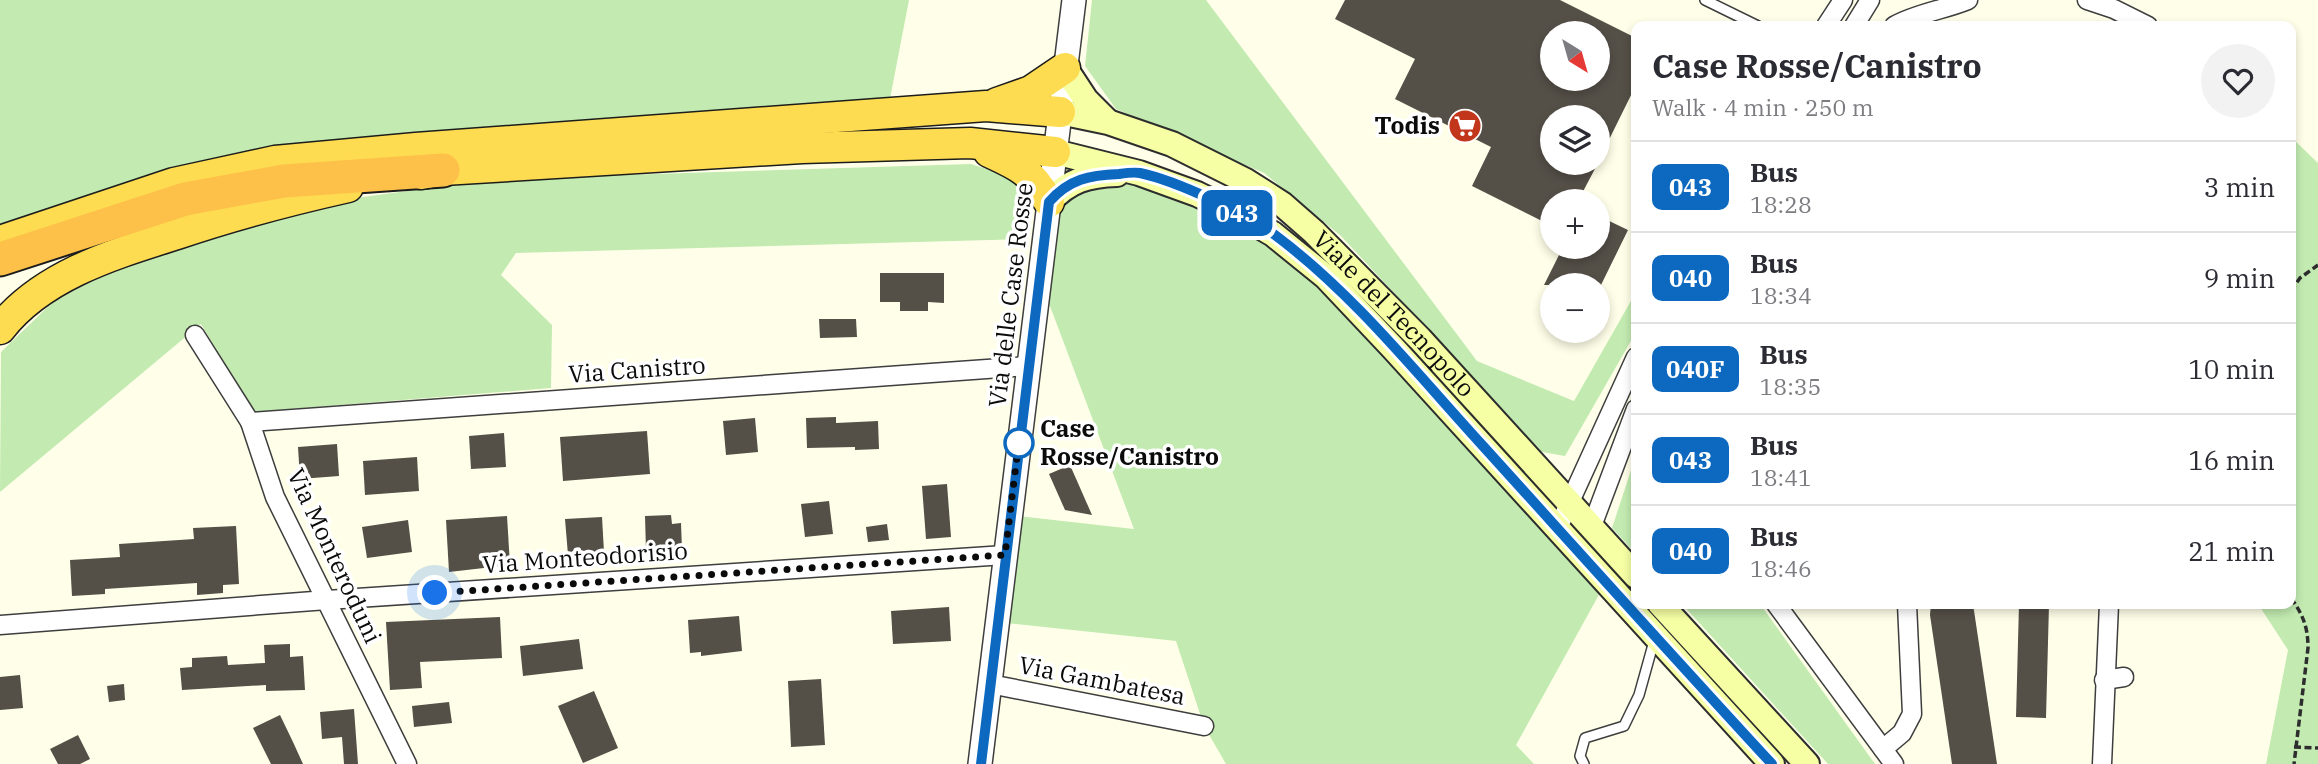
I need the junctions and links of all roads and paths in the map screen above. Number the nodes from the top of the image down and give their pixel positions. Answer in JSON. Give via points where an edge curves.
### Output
{"nodes":[{"id":1,"x":1074,"y":0,"type":"edge"},
{"id":2,"x":1705,"y":0,"type":"edge"},
{"id":3,"x":1843,"y":0,"type":"edge"},
{"id":4,"x":1968,"y":0,"type":"edge"},
{"id":5,"x":2087,"y":0,"type":"edge"},
{"id":6,"x":1870,"y":1,"type":"edge"},
{"id":7,"x":2107,"y":5,"type":"edge"},
{"id":8,"x":1748,"y":21,"type":"edge"},
{"id":9,"x":1829,"y":21,"type":"edge"},
{"id":10,"x":1857,"y":21,"type":"edge"},
{"id":11,"x":1903,"y":21,"type":"edge"},
{"id":12,"x":2138,"y":21,"type":"edge"},
{"id":13,"x":1065,"y":68,"type":"junction"},
{"id":14,"x":986,"y":106,"type":"junction"},
{"id":15,"x":1060,"y":112,"type":"junction"},
{"id":16,"x":1108,"y":122,"type":"junction"},
{"id":17,"x":970,"y":143,"type":"junction"},
{"id":18,"x":1055,"y":152,"type":"junction"},
{"id":19,"x":443,"y":170,"type":"junction"},
{"id":20,"x":1139,"y":173,"type":"junction"},
{"id":21,"x":1049,"y":202,"type":"junction"},
{"id":22,"x":0,"y":241,"type":"edge"},
{"id":23,"x":0,"y":259,"type":"edge"},
{"id":24,"x":2318,"y":265,"type":"edge"},
{"id":25,"x":2296,"y":284,"type":"edge"},
{"id":26,"x":0,"y":329,"type":"edge"},
{"id":27,"x":195,"y":335,"type":"dead end"},
{"id":28,"x":1028,"y":366,"type":"junction"},
{"id":29,"x":1631,"y":368,"type":"edge"},
{"id":30,"x":250,"y":422,"type":"junction"},
{"id":31,"x":1631,"y":422,"type":"edge"},
{"id":32,"x":1570,"y":502,"type":"junction"},
{"id":33,"x":1592,"y":526,"type":"junction"},
{"id":34,"x":1558,"y":528,"type":"junction"},
{"id":35,"x":1005,"y":555,"type":"junction"},
{"id":36,"x":1631,"y":570,"type":"edge"},
{"id":37,"x":327,"y":600,"type":"junction"},
{"id":38,"x":2296,"y":606,"type":"edge"},
{"id":39,"x":1665,"y":609,"type":"edge"},
{"id":40,"x":1780,"y":609,"type":"edge"},
{"id":41,"x":1907,"y":609,"type":"edge"},
{"id":42,"x":2109,"y":609,"type":"edge"},
{"id":43,"x":0,"y":625,"type":"edge"},
{"id":44,"x":1655,"y":636,"type":"junction"},
{"id":45,"x":2124,"y":677,"type":"dead end"},
{"id":46,"x":2104,"y":680,"type":"junction"},
{"id":47,"x":990,"y":684,"type":"junction"},
{"id":48,"x":1204,"y":726,"type":"dead end"},
{"id":49,"x":2294,"y":747,"type":"junction"},
{"id":50,"x":2318,"y":748,"type":"edge"},
{"id":51,"x":1883,"y":749,"type":"junction"},
{"id":52,"x":1764,"y":762,"type":"edge"},
{"id":53,"x":407,"y":764,"type":"edge"},
{"id":54,"x":981,"y":764,"type":"edge"},
{"id":55,"x":1584,"y":764,"type":"edge"},
{"id":56,"x":1807,"y":764,"type":"edge"},
{"id":57,"x":1894,"y":764,"type":"edge"},
{"id":58,"x":2102,"y":764,"type":"edge"},
{"id":59,"x":2294,"y":764,"type":"edge"}],
"edges":[{"from":1,"to":13,"type":"street","name":"Via delle Case Rosse"},
{"from":2,"to":8,"type":"lane"},
{"from":3,"to":9,"type":"street"},
{"from":4,"to":11,"type":"street"},
{"from":5,"to":7,"type":"street"},
{"from":6,"to":10,"type":"street"},
{"from":7,"to":12,"type":"street"},
{"from":13,"to":14,"type":"highway","via":[[1031,91]]},
{"from":13,"to":15,"type":"street","name":"Via delle Case Rosse"},
{"from":13,"to":16,"type":"main road","via":[[1086,100]]},
{"from":14,"to":15,"type":"highway"},
{"from":14,"to":22,"type":"highway","via":[[275,161],[174,183]]},
{"from":15,"to":16,"type":"main road","name":"Viale del Tecnopolo"},
{"from":15,"to":18,"type":"street","name":"Via delle Case Rosse"},
{"from":16,"to":32,"type":"main road","name":"Viale del Tecnopolo","via":[[1172,144],[1282,204],[1420,339]]},
{"from":17,"to":18,"type":"highway"},
{"from":17,"to":19,"type":"highway","via":[[802,148]]},
{"from":17,"to":21,"type":"highway","via":[[1020,166]]},
{"from":18,"to":20,"type":"main road","name":"Viale del Tecnopolo"},
{"from":18,"to":21,"type":"street","name":"Via delle Case Rosse"},
{"from":19,"to":23,"type":"highway","via":[[284,181],[185,199]]},
{"from":19,"to":26,"type":"highway","via":[[291,200],[156,240],[50,285]]},
{"from":20,"to":21,"type":"main road","via":[[1081,178]]},
{"from":20,"to":34,"type":"main road","name":"Viale del Tecnopolo","via":[[1242,216],[1273,234],[1326,277]]},
{"from":21,"to":28,"type":"street","name":"Via delle Case Rosse"},
{"from":24,"to":25,"type":"path"},
{"from":27,"to":30,"type":"street","name":"Via Monteroduni"},
{"from":28,"to":30,"type":"street","name":"Via Canistro"},
{"from":28,"to":35,"type":"street","name":"Via delle Case Rosse"},
{"from":29,"to":32,"type":"street"},
{"from":30,"to":37,"type":"street","name":"Via Monteroduni","via":[[275,497]]},
{"from":31,"to":33,"type":"street"},
{"from":32,"to":33,"type":"main road","name":"Viale del Tecnopolo"},
{"from":32,"to":34,"type":"street"},
{"from":33,"to":36,"type":"main road","name":"Viale del Tecnopolo"},
{"from":34,"to":44,"type":"main road","name":"Viale del Tecnopolo"},
{"from":35,"to":37,"type":"street","name":"Via Monteodorisio"},
{"from":35,"to":47,"type":"street","name":"Via delle Case Rosse"},
{"from":37,"to":43,"type":"street","name":"Via Monteodorisio"},
{"from":37,"to":53,"type":"street","name":"Via Monteroduni"},
{"from":38,"to":49,"type":"path","via":[[2308,630],[2308,648]]},
{"from":39,"to":56,"type":"main road"},
{"from":40,"to":51,"type":"street"},
{"from":41,"to":51,"type":"street","via":[[1912,714],[1902,733]]},
{"from":42,"to":46,"type":"street"},
{"from":44,"to":52,"type":"main road","name":"Viale del Tecnopolo"},
{"from":44,"to":55,"type":"lane","via":[[1639,695],[1624,726],[1585,738],[1580,756]]},
{"from":45,"to":46,"type":"street"},
{"from":46,"to":58,"type":"street"},
{"from":47,"to":48,"type":"street","name":"Via Gambatesa"},
{"from":47,"to":54,"type":"street","name":"Via delle Case Rosse"},
{"from":49,"to":50,"type":"path"},
{"from":49,"to":59,"type":"path"},
{"from":51,"to":57,"type":"street"}]}
